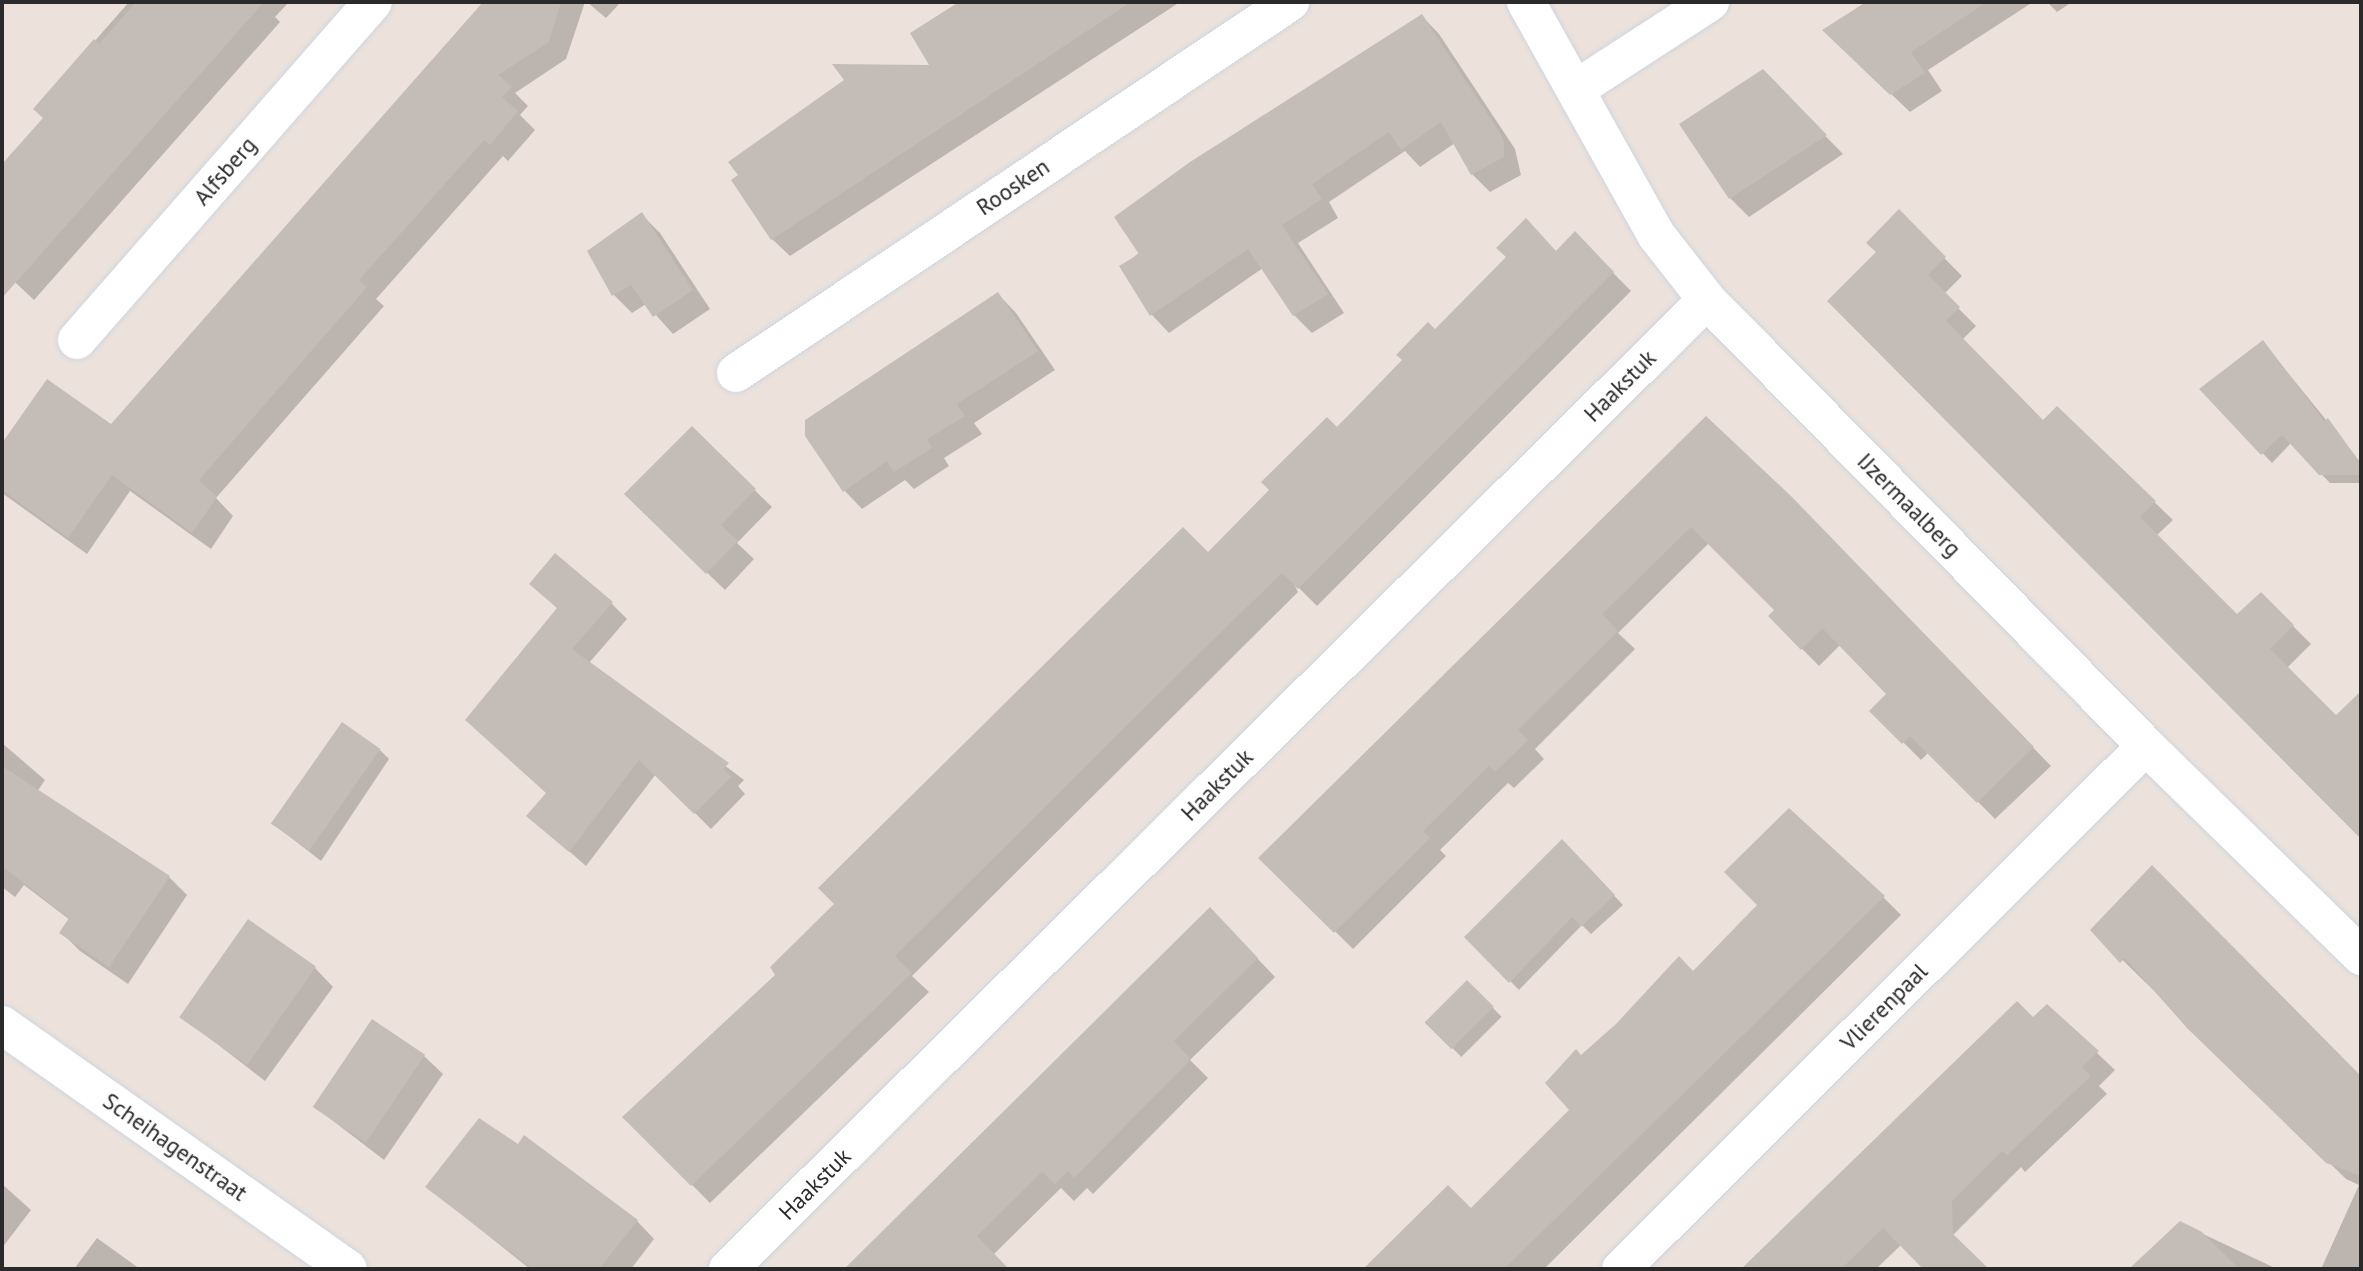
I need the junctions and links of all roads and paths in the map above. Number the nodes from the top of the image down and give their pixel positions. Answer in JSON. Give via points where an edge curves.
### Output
{"nodes":[{"id":1,"x":373,"y":2,"type":"edge"},
{"id":2,"x":1290,"y":2,"type":"edge"},
{"id":3,"x":1526,"y":2,"type":"edge"},
{"id":4,"x":1710,"y":2,"type":"edge"},
{"id":5,"x":1576,"y":89,"type":"junction"},
{"id":6,"x":1707,"y":300,"type":"junction"},
{"id":7,"x":78,"y":340,"type":"dead end"},
{"id":8,"x":736,"y":373,"type":"dead end"},
{"id":9,"x":2146,"y":746,"type":"junction"},
{"id":10,"x":2361,"y":956,"type":"edge"},
{"id":11,"x":2,"y":1025,"type":"edge"},
{"id":12,"x":348,"y":1269,"type":"edge"},
{"id":13,"x":728,"y":1269,"type":"edge"},
{"id":14,"x":1621,"y":1269,"type":"edge"}],
"edges":[{"from":1,"to":7,"type":"street","name":"Alfsberg"},
{"from":2,"to":8,"type":"street","name":"Roosken"},
{"from":3,"to":5,"type":"street","name":"IJzermaalberg"},
{"from":4,"to":5,"type":"street"},
{"from":5,"to":6,"type":"street","name":"IJzermaalberg","via":[[1657,236]]},
{"from":6,"to":9,"type":"street","name":"IJzermaalberg"},
{"from":6,"to":13,"type":"street","name":"Haakstuk"},
{"from":9,"to":10,"type":"street","name":"IJzermaalberg"},
{"from":9,"to":14,"type":"street","name":"Vlierenpaal"},
{"from":11,"to":12,"type":"street","name":"Scheihagenstraat"}]}
